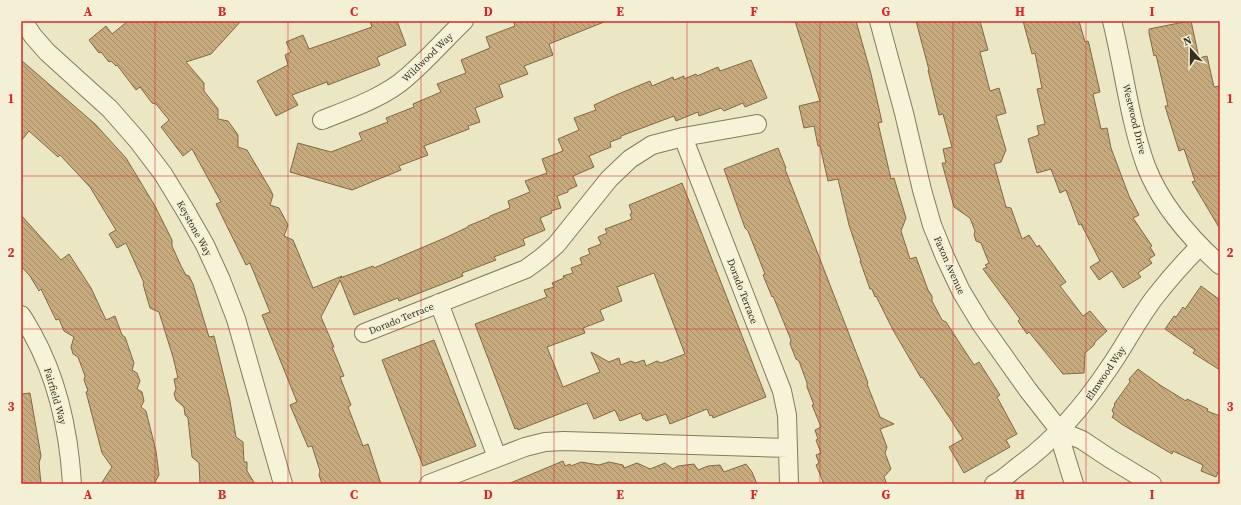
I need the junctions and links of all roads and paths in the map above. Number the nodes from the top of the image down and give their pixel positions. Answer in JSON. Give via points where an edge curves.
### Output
{"nodes":[{"id":1,"x":23,"y":21,"type":"edge"},
{"id":2,"x":464,"y":21,"type":"edge"},
{"id":3,"x":880,"y":21,"type":"edge"},
{"id":4,"x":1112,"y":21,"type":"edge"},
{"id":5,"x":322,"y":120,"type":"dead end"},
{"id":6,"x":757,"y":124,"type":"dead end"},
{"id":7,"x":683,"y":137,"type":"junction"},
{"id":8,"x":1200,"y":246,"type":"junction"},
{"id":9,"x":1220,"y":264,"type":"edge"},
{"id":10,"x":439,"y":303,"type":"junction"},
{"id":11,"x":21,"y":315,"type":"edge"},
{"id":12,"x":364,"y":333,"type":"dead end"},
{"id":13,"x":1060,"y":431,"type":"junction"},
{"id":14,"x":788,"y":448,"type":"junction"},
{"id":15,"x":497,"y":457,"type":"junction"},
{"id":16,"x":72,"y":484,"type":"edge"},
{"id":17,"x":283,"y":484,"type":"edge"},
{"id":18,"x":430,"y":484,"type":"edge"},
{"id":19,"x":788,"y":484,"type":"edge"},
{"id":20,"x":994,"y":484,"type":"edge"},
{"id":21,"x":1074,"y":484,"type":"edge"},
{"id":22,"x":1152,"y":484,"type":"edge"}],
"edges":[{"from":1,"to":17,"type":"street","name":"Keystone Way","via":[[47,52],[110,108],[138,141],[163,174],[199,233],[236,319]]},
{"from":2,"to":5,"type":"street","name":"Wildwood Way","via":[[406,78],[380,95]]},
{"from":3,"to":13,"type":"street","name":"Faxon Avenue","via":[[922,190],[945,257],[981,324]]},
{"from":4,"to":8,"type":"street","name":"Westwood Drive","via":[[1136,135],[1147,167],[1178,222]]},
{"from":6,"to":7,"type":"street","name":"Dorado Terrace"},
{"from":7,"to":10,"type":"street","name":"Dorado Terrace","via":[[652,145],[630,159],[609,179],[556,245],[541,258],[526,268]]},
{"from":7,"to":14,"type":"street","name":"Dorado Terrace","via":[[782,391],[787,414]]},
{"from":8,"to":9,"type":"street","name":"Westwood Drive"},
{"from":8,"to":13,"type":"street","name":"Elmwood Way","via":[[1155,297],[1110,368]]},
{"from":10,"to":12,"type":"street","name":"Dorado Terrace"},
{"from":10,"to":15,"type":"street","name":"Dorado Terrace"},
{"from":11,"to":16,"type":"street","name":"Fairfield Way","via":[[40,348],[54,384],[64,427]]},
{"from":13,"to":20,"type":"street","name":"Elmwood Way","via":[[1029,459]]},
{"from":13,"to":21,"type":"street","name":"Faxon Avenue"},
{"from":13,"to":22,"type":"street","via":[[1082,440]]},
{"from":14,"to":15,"type":"street","via":[[564,441],[545,442]]},
{"from":14,"to":19,"type":"street","name":"Dorado Terrace"},
{"from":15,"to":18,"type":"street"}]}
